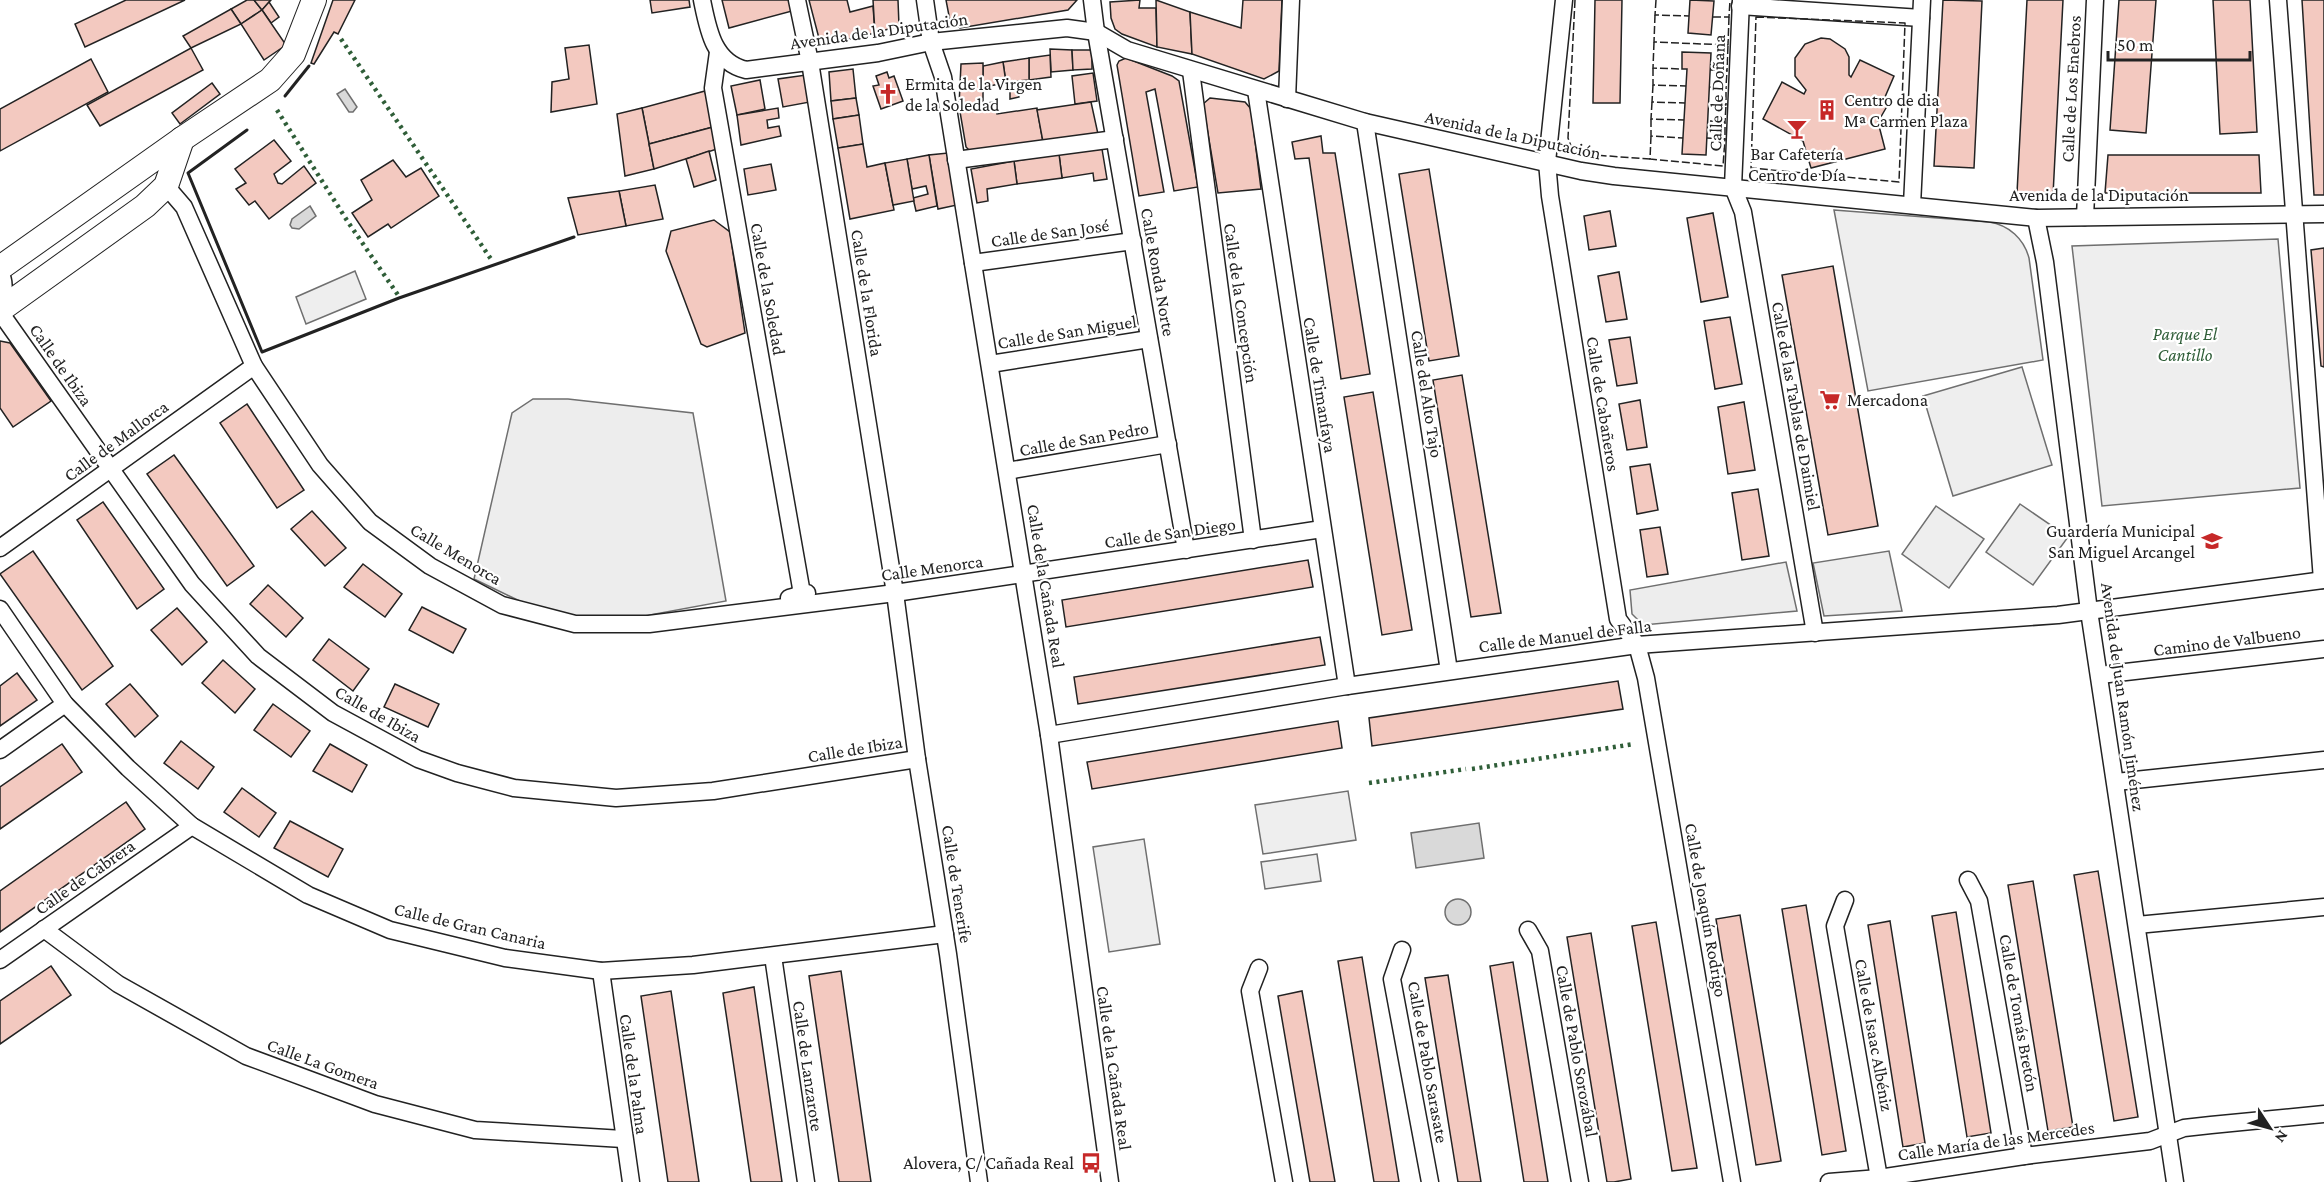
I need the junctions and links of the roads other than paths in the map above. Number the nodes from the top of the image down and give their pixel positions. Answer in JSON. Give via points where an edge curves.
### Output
{"nodes":[{"id":1,"x":314,"y":0,"type":"edge"},
{"id":2,"x":702,"y":0,"type":"edge"},
{"id":3,"x":797,"y":0,"type":"edge"},
{"id":4,"x":925,"y":0,"type":"edge"},
{"id":5,"x":1092,"y":0,"type":"edge"},
{"id":6,"x":1291,"y":0,"type":"edge"},
{"id":7,"x":1564,"y":0,"type":"edge"},
{"id":8,"x":1922,"y":0,"type":"edge"},
{"id":9,"x":2095,"y":0,"type":"edge"},
{"id":10,"x":2278,"y":0,"type":"edge"},
{"id":11,"x":1741,"y":3,"type":"edge"},
{"id":12,"x":1921,"y":18,"type":"junction"},
{"id":13,"x":1096,"y":32,"type":"junction"},
{"id":14,"x":931,"y":42,"type":"junction"},
{"id":15,"x":718,"y":52,"type":"junction"},
{"id":16,"x":810,"y":62,"type":"junction"},
{"id":17,"x":1191,"y":71,"type":"junction"},
{"id":18,"x":1256,"y":90,"type":"junction"},
{"id":19,"x":1287,"y":99,"type":"junction"},
{"id":20,"x":1365,"y":122,"type":"junction"},
{"id":21,"x":182,"y":139,"type":"junction"},
{"id":22,"x":1115,"y":139,"type":"junction"},
{"id":23,"x":956,"y":160,"type":"junction"},
{"id":24,"x":1547,"y":162,"type":"junction"},
{"id":25,"x":166,"y":186,"type":"junction"},
{"id":26,"x":1733,"y":188,"type":"junction"},
{"id":27,"x":1912,"y":205,"type":"junction"},
{"id":28,"x":2294,"y":214,"type":"junction"},
{"id":29,"x":2324,"y":214,"type":"edge"},
{"id":30,"x":2085,"y":217,"type":"junction"},
{"id":31,"x":2036,"y":218,"type":"junction"},
{"id":32,"x":1133,"y":241,"type":"junction"},
{"id":33,"x":973,"y":263,"type":"junction"},
{"id":34,"x":0,"y":271,"type":"edge"},
{"id":35,"x":0,"y":310,"type":"edge"},
{"id":36,"x":1149,"y":339,"type":"junction"},
{"id":37,"x":990,"y":364,"type":"junction"},
{"id":38,"x":254,"y":366,"type":"junction"},
{"id":39,"x":1168,"y":444,"type":"junction"},
{"id":40,"x":109,"y":470,"type":"junction"},
{"id":41,"x":1007,"y":471,"type":"junction"},
{"id":42,"x":1322,"y":530,"type":"junction"},
{"id":43,"x":1253,"y":540,"type":"junction"},
{"id":44,"x":0,"y":548,"type":"edge"},
{"id":45,"x":1186,"y":550,"type":"junction"},
{"id":46,"x":1024,"y":574,"type":"junction"},
{"id":47,"x":2323,"y":580,"type":"edge"},
{"id":48,"x":895,"y":593,"type":"junction"},
{"id":49,"x":792,"y":606,"type":"junction"},
{"id":50,"x":0,"y":609,"type":"edge"},
{"id":51,"x":2089,"y":611,"type":"junction"},
{"id":52,"x":1815,"y":633,"type":"junction"},
{"id":53,"x":1636,"y":645,"type":"junction"},
{"id":54,"x":2324,"y":649,"type":"edge"},
{"id":55,"x":1449,"y":671,"type":"junction"},
{"id":56,"x":2100,"y":675,"type":"junction"},
{"id":57,"x":1347,"y":686,"type":"junction"},
{"id":58,"x":65,"y":704,"type":"junction"},
{"id":59,"x":1049,"y":735,"type":"junction"},
{"id":60,"x":0,"y":750,"type":"edge"},
{"id":61,"x":917,"y":759,"type":"junction"},
{"id":62,"x":2324,"y":760,"type":"edge"},
{"id":63,"x":2116,"y":782,"type":"junction"},
{"id":64,"x":192,"y":826,"type":"junction"},
{"id":65,"x":1968,"y":880,"type":"dead end"},
{"id":66,"x":1845,"y":900,"type":"dead end"},
{"id":67,"x":2324,"y":907,"type":"edge"},
{"id":68,"x":2137,"y":925,"type":"junction"},
{"id":69,"x":44,"y":929,"type":"junction"},
{"id":70,"x":1528,"y":930,"type":"dead end"},
{"id":71,"x":945,"y":934,"type":"junction"},
{"id":72,"x":1402,"y":950,"type":"dead end"},
{"id":73,"x":773,"y":956,"type":"junction"},
{"id":74,"x":0,"y":960,"type":"edge"},
{"id":75,"x":1259,"y":968,"type":"dead end"},
{"id":76,"x":601,"y":971,"type":"junction"},
{"id":77,"x":2324,"y":1114,"type":"edge"},
{"id":78,"x":2168,"y":1134,"type":"junction"},
{"id":79,"x":623,"y":1138,"type":"junction"},
{"id":80,"x":2024,"y":1156,"type":"junction"},
{"id":81,"x":1879,"y":1178,"type":"junction"},
{"id":82,"x":631,"y":1182,"type":"edge"},
{"id":83,"x":806,"y":1182,"type":"edge"},
{"id":84,"x":978,"y":1182,"type":"edge"},
{"id":85,"x":1110,"y":1182,"type":"edge"},
{"id":86,"x":1284,"y":1182,"type":"edge"},
{"id":87,"x":1430,"y":1182,"type":"edge"},
{"id":88,"x":1580,"y":1182,"type":"edge"},
{"id":89,"x":1732,"y":1182,"type":"edge"},
{"id":90,"x":1829,"y":1182,"type":"edge"},
{"id":91,"x":2175,"y":1182,"type":"edge"}],
"edges":[{"from":1,"to":21,"type":"street","via":[[293,54],[282,68]]},
{"from":2,"to":15,"type":"street","name":"Calle de la Soledad"},
{"from":3,"to":16,"type":"street","name":"Calle de la Florida"},
{"from":4,"to":14,"type":"street","name":"Calle de la Cañada Real"},
{"from":5,"to":13,"type":"street","name":"Calle Ronda Norte"},
{"from":6,"to":19,"type":"street"},
{"from":7,"to":24,"type":"street","name":"Calle de Cabañeros"},
{"from":8,"to":12,"type":"street"},
{"from":9,"to":30,"type":"street","name":"Calle de Los Enebros"},
{"from":10,"to":28,"type":"street"},
{"from":11,"to":12,"type":"street"},
{"from":11,"to":26,"type":"street","name":"Calle de Doñana"},
{"from":12,"to":27,"type":"street"},
{"from":13,"to":14,"type":"street","name":"Avenida de la Diputación","via":[[1067,28]]},
{"from":13,"to":17,"type":"street","name":"Avenida de la Diputación","via":[[1127,50]]},
{"from":13,"to":22,"type":"street","name":"Calle Ronda Norte"},
{"from":14,"to":16,"type":"street","name":"Avenida de la Diputación"},
{"from":14,"to":23,"type":"street","name":"Calle de la Cañada Real","via":[[942,70]]},
{"from":15,"to":16,"type":"street","name":"Avenida de la Diputación","via":[[729,63],[746,70]]},
{"from":15,"to":49,"type":"street","name":"Calle de la Soledad","via":[[713,88],[800,592],[807,593],[789,597]]},
{"from":16,"to":48,"type":"street","name":"Calle de la Florida"},
{"from":17,"to":18,"type":"street","name":"Avenida de la Diputación"},
{"from":17,"to":43,"type":"street","name":"Calle de la Concepción"},
{"from":18,"to":19,"type":"street","name":"Avenida de la Diputación"},
{"from":18,"to":42,"type":"street","name":"Calle de Timanfaya"},
{"from":19,"to":20,"type":"street","name":"Avenida de la Diputación"},
{"from":20,"to":24,"type":"street","name":"Avenida de la Diputación"},
{"from":20,"to":55,"type":"street","name":"Calle del Alto Tajo"},
{"from":21,"to":25,"type":"street"},
{"from":21,"to":34,"type":"street"},
{"from":22,"to":23,"type":"street"},
{"from":22,"to":32,"type":"street","name":"Calle Ronda Norte"},
{"from":23,"to":33,"type":"street","name":"Calle de la Cañada Real"},
{"from":24,"to":26,"type":"street","name":"Avenida de la Diputación","via":[[1614,176]]},
{"from":24,"to":53,"type":"street","name":"Calle de Cabañeros","via":[[1617,619]]},
{"from":25,"to":35,"type":"street","via":[[145,206]]},
{"from":25,"to":38,"type":"street","name":"Calle Menorca","via":[[184,207]]},
{"from":26,"to":27,"type":"street","name":"Avenida de la Diputación"},
{"from":26,"to":52,"type":"street","name":"Calle de las Tablas de Daimiel","via":[[1743,212]]},
{"from":27,"to":31,"type":"street","name":"Avenida de la Diputación"},
{"from":28,"to":29,"type":"street","name":"Avenida de la Diputación"},
{"from":28,"to":30,"type":"street","name":"Avenida de la Diputación"},
{"from":28,"to":47,"type":"street"},
{"from":30,"to":31,"type":"street","name":"Avenida de la Diputación"},
{"from":31,"to":51,"type":"street","name":"Avenida de Juan Ramón Jiménez","via":[[2047,273]]},
{"from":32,"to":33,"type":"street","name":"Calle de San José"},
{"from":32,"to":36,"type":"street","name":"Calle Ronda Norte"},
{"from":33,"to":37,"type":"street","name":"Calle de la Cañada Real"},
{"from":34,"to":35,"type":"street","via":[[4,289]]},
{"from":35,"to":40,"type":"street","name":"Calle de Ibiza"},
{"from":36,"to":37,"type":"street","name":"Calle de San Miguel"},
{"from":36,"to":39,"type":"street","name":"Calle Ronda Norte"},
{"from":37,"to":41,"type":"street","name":"Calle de la Cañada Real"},
{"from":38,"to":40,"type":"street","name":"Calle de Mallorca"},
{"from":38,"to":49,"type":"street","name":"Calle Menorca","via":[[320,465],[370,522],[430,566],[502,604],[575,624],[649,624]]},
{"from":39,"to":41,"type":"street","name":"Calle de San Pedro"},
{"from":39,"to":45,"type":"street","name":"Calle Ronda Norte"},
{"from":40,"to":44,"type":"street","name":"Calle de Mallorca"},
{"from":40,"to":61,"type":"street","name":"Calle de Ibiza","via":[[192,584],[258,656],[333,713],[418,759],[457,773],[514,788],[616,798],[713,791]]},
{"from":41,"to":46,"type":"street","name":"Calle de la Cañada Real"},
{"from":42,"to":43,"type":"street","name":"Calle de San Diego"},
{"from":42,"to":57,"type":"street","name":"Calle de Timanfaya"},
{"from":43,"to":45,"type":"street","name":"Calle de San Diego"},
{"from":45,"to":46,"type":"street","name":"Calle de San Diego"},
{"from":46,"to":48,"type":"street","name":"Calle Menorca"},
{"from":46,"to":59,"type":"street","name":"Calle de la Cañada Real"},
{"from":47,"to":51,"type":"street","name":"Calle de Manuel de Falla"},
{"from":48,"to":49,"type":"street","name":"Calle Menorca"},
{"from":48,"to":61,"type":"street","name":"Calle de Tenerife"},
{"from":50,"to":58,"type":"street","name":"Calle de Gran Canaria"},
{"from":51,"to":52,"type":"street","name":"Calle de Manuel de Falla"},
{"from":51,"to":56,"type":"street","name":"Avenida de Juan Ramón Jiménez"},
{"from":52,"to":53,"type":"street","name":"Calle de Manuel de Falla"},
{"from":53,"to":55,"type":"street","name":"Calle de Manuel de Falla"},
{"from":53,"to":89,"type":"street","name":"Calle de Joaquín Rodrigo","via":[[1646,678]]},
{"from":54,"to":56,"type":"street","name":"Camino de Valbueno"},
{"from":55,"to":57,"type":"street","name":"Calle de Manuel de Falla"},
{"from":56,"to":63,"type":"street","name":"Avenida de Juan Ramón Jiménez"},
{"from":57,"to":59,"type":"street","name":"Calle de Manuel de Falla"},
{"from":58,"to":60,"type":"street"},
{"from":58,"to":64,"type":"street","name":"Calle de Gran Canaria"},
{"from":59,"to":85,"type":"street","name":"Calle de la Cañada Real"},
{"from":61,"to":71,"type":"street","name":"Calle de Tenerife"},
{"from":62,"to":63,"type":"street"},
{"from":63,"to":68,"type":"street","name":"Avenida de Juan Ramón Jiménez"},
{"from":64,"to":69,"type":"street","name":"Calle de Cabrera"},
{"from":64,"to":76,"type":"street","name":"Calle de Gran Canaria","via":[[308,895],[390,930],[505,958]]},
{"from":65,"to":80,"type":"street","name":"Calle de Tomás Bretón","via":[[1979,901]]},
{"from":66,"to":81,"type":"street","name":"Calle de Isaac Albéniz","via":[[1835,926]]},
{"from":67,"to":68,"type":"street"},
{"from":68,"to":78,"type":"street","name":"Avenida de Juan Ramón Jiménez"},
{"from":69,"to":74,"type":"street","name":"Calle de Cabrera"},
{"from":69,"to":79,"type":"street","name":"Calle La Gomera","via":[[118,984],[246,1056],[375,1104],[475,1130]]},
{"from":70,"to":88,"type":"street","name":"Calle de Pablo Sorozábal","via":[[1540,951]]},
{"from":71,"to":73,"type":"street","name":"Calle de Gran Canaria"},
{"from":71,"to":84,"type":"street","name":"Calle de Tenerife"},
{"from":72,"to":87,"type":"street","name":"Calle de Pablo Sarasate","via":[[1392,979]]},
{"from":73,"to":76,"type":"street","name":"Calle de Gran Canaria"},
{"from":73,"to":83,"type":"street","name":"Calle de Lanzarote"},
{"from":75,"to":86,"type":"street","via":[[1250,991]]},
{"from":76,"to":79,"type":"street","name":"Calle de la Palma"},
{"from":77,"to":78,"type":"street","name":"Calle María de las Mercedes","via":[[2184,1128]]},
{"from":78,"to":80,"type":"street","name":"Calle María de las Mercedes","via":[[2150,1141]]},
{"from":78,"to":91,"type":"street","name":"Avenida de Juan Ramón Jiménez"},
{"from":79,"to":82,"type":"street","name":"Calle de la Palma"},
{"from":80,"to":81,"type":"street","name":"Calle María de las Mercedes"},
{"from":81,"to":90,"type":"street","name":"Calle María de las Mercedes"}]}
